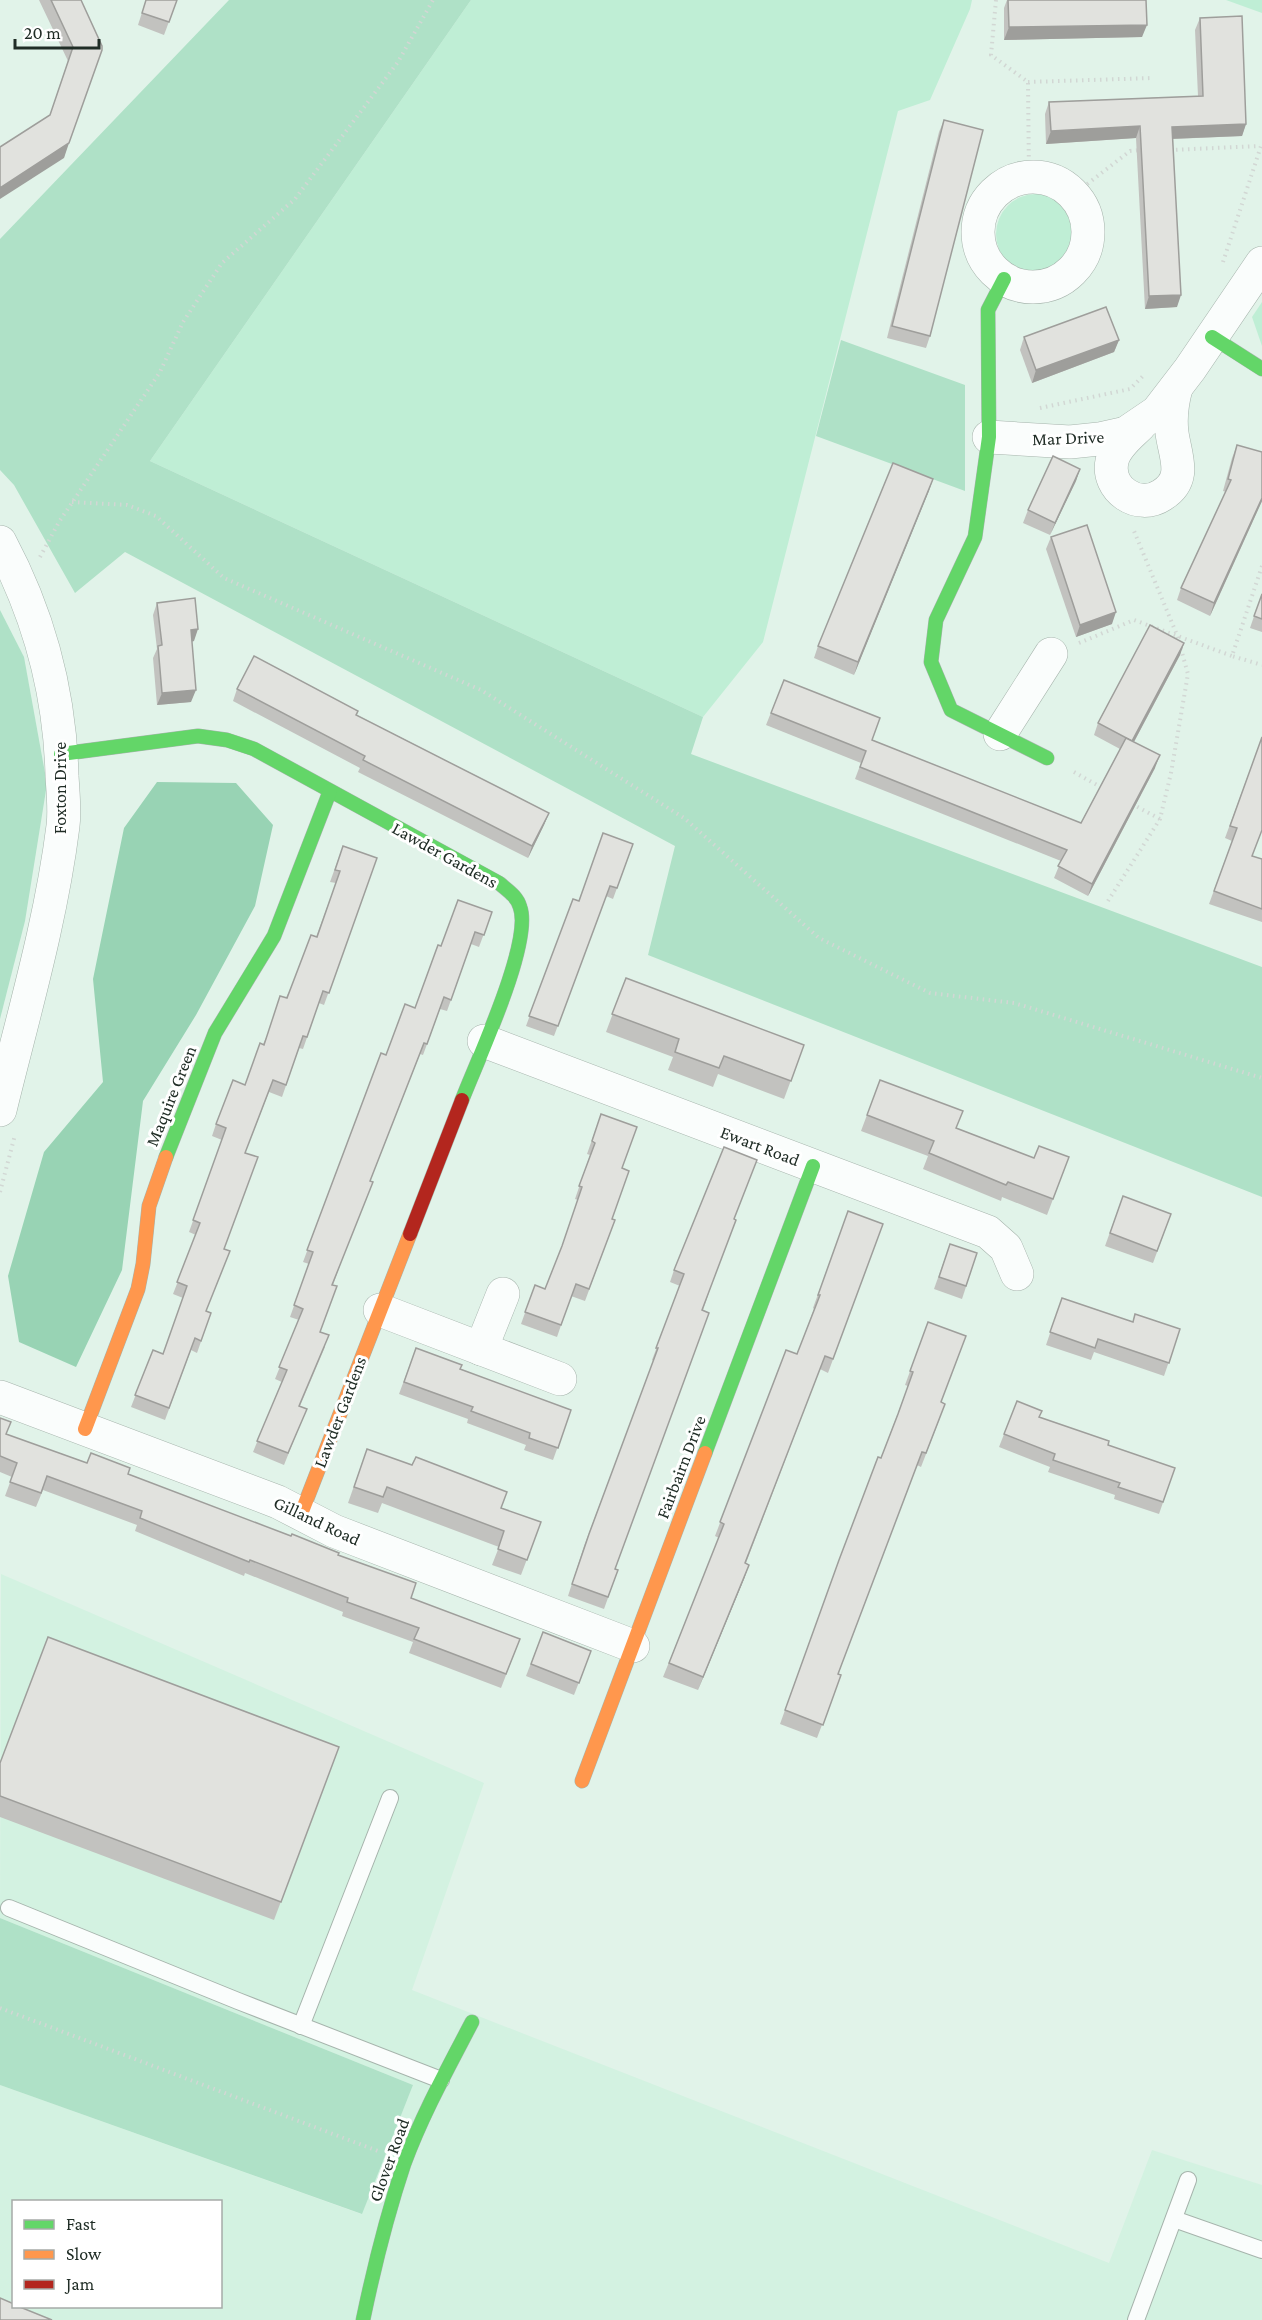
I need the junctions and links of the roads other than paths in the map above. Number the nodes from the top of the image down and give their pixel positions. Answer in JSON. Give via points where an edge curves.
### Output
{"nodes":[{"id":1,"x":1262,"y":263,"type":"edge"},
{"id":2,"x":1004,"y":279,"type":"junction"},
{"id":3,"x":1212,"y":337,"type":"junction"},
{"id":4,"x":1262,"y":369,"type":"edge"},
{"id":5,"x":1176,"y":388,"type":"junction"},
{"id":6,"x":1143,"y":421,"type":"junction"},
{"id":7,"x":989,"y":437,"type":"junction"},
{"id":8,"x":0,"y":542,"type":"edge"},
{"id":9,"x":1052,"y":654,"type":"road end"},
{"id":10,"x":1000,"y":734,"type":"junction"},
{"id":11,"x":61,"y":753,"type":"junction"},
{"id":12,"x":1047,"y":758,"type":"road end"},
{"id":13,"x":330,"y":791,"type":"junction"},
{"id":14,"x":484,"y":1041,"type":"junction"},
{"id":15,"x":0,"y":1110,"type":"edge"},
{"id":16,"x":813,"y":1166,"type":"junction"},
{"id":17,"x":1017,"y":1274,"type":"dead end"},
{"id":18,"x":503,"y":1294,"type":"dead end"},
{"id":19,"x":380,"y":1310,"type":"junction"},
{"id":20,"x":481,"y":1349,"type":"junction"},
{"id":21,"x":560,"y":1379,"type":"dead end"},
{"id":22,"x":0,"y":1397,"type":"edge"},
{"id":23,"x":85,"y":1429,"type":"junction"},
{"id":24,"x":301,"y":1514,"type":"junction"},
{"id":25,"x":633,"y":1646,"type":"junction"},
{"id":26,"x":582,"y":1781,"type":"dead end"},
{"id":27,"x":390,"y":1798,"type":"dead end"},
{"id":28,"x":9,"y":1908,"type":"dead end"},
{"id":29,"x":472,"y":2022,"type":"dead end"},
{"id":30,"x":301,"y":2026,"type":"junction"},
{"id":31,"x":441,"y":2080,"type":"junction"},
{"id":32,"x":1188,"y":2180,"type":"dead end"},
{"id":33,"x":1174,"y":2219,"type":"junction"},
{"id":34,"x":1262,"y":2250,"type":"edge"},
{"id":35,"x":363,"y":2320,"type":"edge"},
{"id":36,"x":1136,"y":2320,"type":"edge"}],
"edges":[{"from":1,"to":3,"type":"street","name":"Mar Drive"},
{"from":2,"to":2,"type":"street","via":[[994,272],[979,246],[978,226],[986,204],[1012,181],[1053,181],[1082,206],[1088,239],[1084,254],[1074,269],[1054,283],[1029,287]]},
{"from":2,"to":7,"type":"street","via":[[988,310]]},
{"from":3,"to":4,"type":"street"},
{"from":3,"to":5,"type":"street","name":"Mar Drive"},
{"from":5,"to":6,"type":"street","name":"Mar Drive","via":[[1157,412]]},
{"from":5,"to":6,"type":"street","name":"Mar Drive","via":[[1171,418],[1179,464],[1177,476],[1171,488],[1151,501],[1126,495],[1111,474],[1117,449]]},
{"from":6,"to":7,"type":"street","name":"Mar Drive","via":[[1126,433],[1099,439],[1070,442]]},
{"from":7,"to":10,"type":"street","via":[[975,537],[936,620],[931,662],[951,710]]},
{"from":8,"to":11,"type":"street","name":"Foxton Drive","via":[[41,635]]},
{"from":9,"to":10,"type":"street"},
{"from":10,"to":12,"type":"street"},
{"from":11,"to":13,"type":"street","name":"Lawder Gardens","via":[[198,736],[227,740],[254,749]]},
{"from":11,"to":15,"type":"street","name":"Foxton Drive","via":[[63,824],[46,923]]},
{"from":13,"to":14,"type":"street","name":"Lawder Gardens","via":[[499,883],[517,901],[522,913],[522,932],[516,959]]},
{"from":13,"to":23,"type":"street","name":"Maquire Green","via":[[274,936],[215,1033],[157,1180],[149,1206],[138,1289]]},
{"from":14,"to":16,"type":"street","name":"Ewart Road"},
{"from":14,"to":19,"type":"street","name":"Lawder Gardens"},
{"from":16,"to":17,"type":"street","name":"Ewart Road","via":[[988,1232],[1006,1248]]},
{"from":16,"to":25,"type":"street","name":"Fairbairn Drive"},
{"from":18,"to":20,"type":"street"},
{"from":19,"to":20,"type":"street"},
{"from":19,"to":24,"type":"street","name":"Lawder Gardens"},
{"from":20,"to":21,"type":"street"},
{"from":22,"to":23,"type":"street","name":"Gilland Road"},
{"from":23,"to":24,"type":"street","name":"Gilland Road"},
{"from":24,"to":25,"type":"street","name":"Gilland Road","via":[[334,1532]]},
{"from":25,"to":26,"type":"street","name":"Fairbairn Drive"},
{"from":27,"to":30,"type":"lane"},
{"from":28,"to":30,"type":"lane"},
{"from":29,"to":31,"type":"street","name":"Glover Road"},
{"from":30,"to":31,"type":"lane"},
{"from":31,"to":35,"type":"street","name":"Glover Road","via":[[405,2162],[378,2248]]},
{"from":32,"to":33,"type":"lane"},
{"from":33,"to":34,"type":"lane"},
{"from":33,"to":36,"type":"lane"}]}
